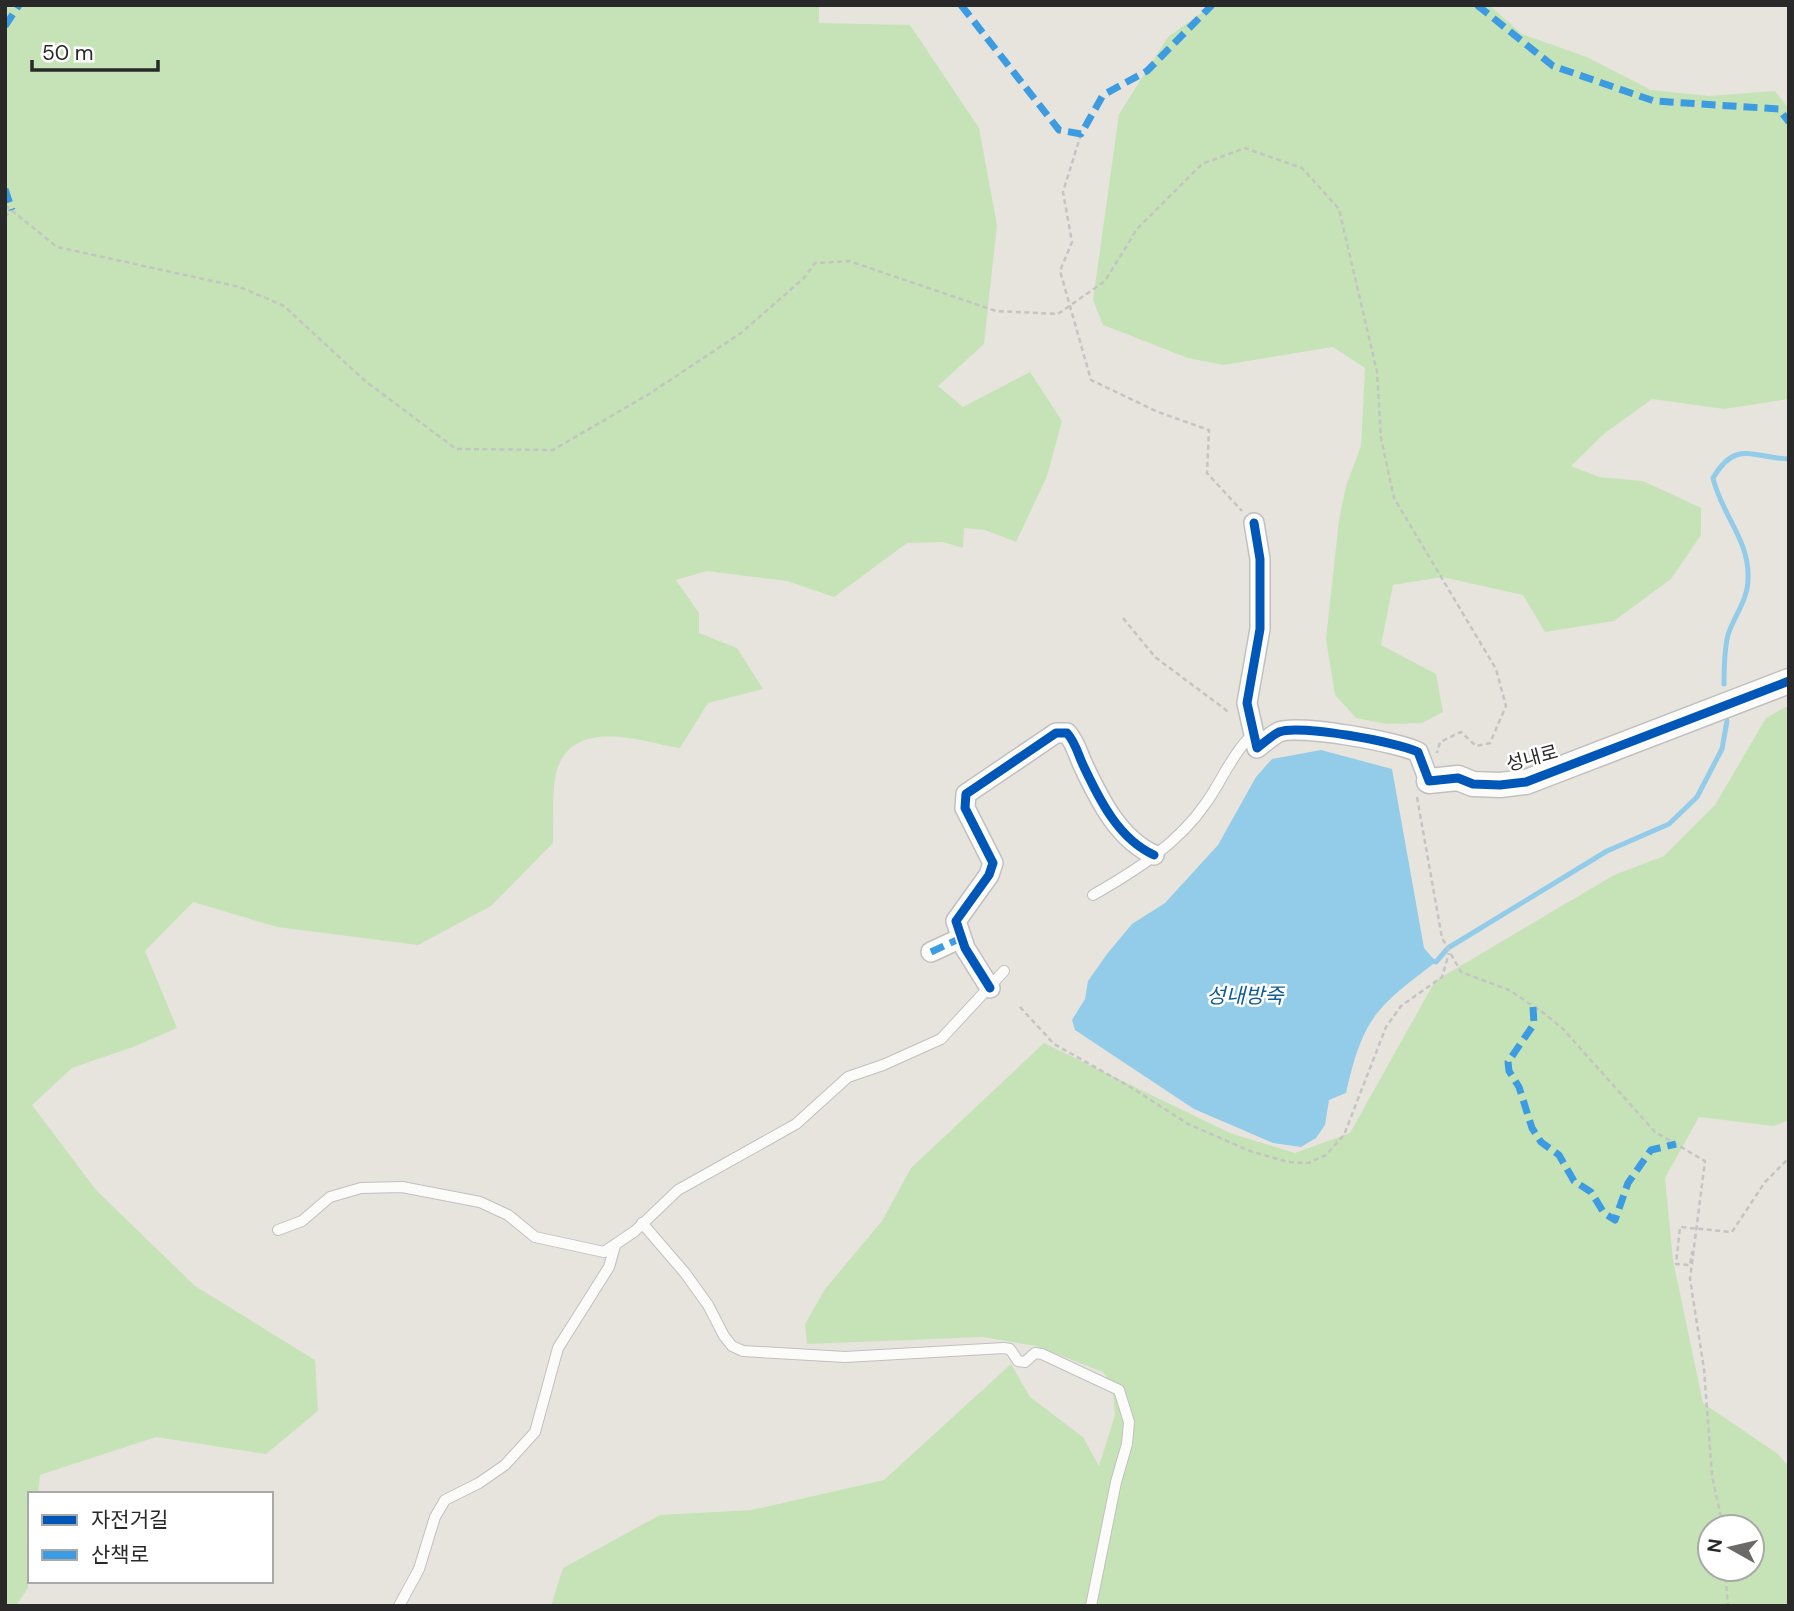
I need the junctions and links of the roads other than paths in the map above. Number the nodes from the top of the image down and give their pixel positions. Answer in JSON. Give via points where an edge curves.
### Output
{"nodes":[{"id":1,"x":1254,"y":523,"type":"road end"},
{"id":2,"x":1789,"y":681,"type":"edge"},
{"id":3,"x":1256,"y":748,"type":"junction"},
{"id":4,"x":1423,"y":787,"type":"joint"},
{"id":5,"x":1154,"y":855,"type":"junction"},
{"id":6,"x":1093,"y":895,"type":"dead end"},
{"id":7,"x":961,"y":938,"type":"junction"},
{"id":8,"x":931,"y":952,"type":"dead end"},
{"id":9,"x":1004,"y":971,"type":"dead end"},
{"id":10,"x":990,"y":988,"type":"junction"},
{"id":11,"x":642,"y":1223,"type":"junction"},
{"id":12,"x":278,"y":1230,"type":"dead end"},
{"id":13,"x":615,"y":1246,"type":"junction"},
{"id":14,"x":399,"y":1606,"type":"edge"},
{"id":15,"x":1091,"y":1606,"type":"edge"}],
"edges":[{"from":1,"to":3,"type":"street","via":[[1260,559],[1260,629],[1248,703]]},
{"from":2,"to":4,"type":"street","name":"성내로","via":[[1526,782],[1473,784],[1458,778]]},
{"from":3,"to":4,"type":"street","via":[[1281,731],[1404,745],[1418,752]]},
{"from":3,"to":5,"type":"lane","via":[[1247,740],[1207,802],[1184,830]]},
{"from":5,"to":6,"type":"lane"},
{"from":5,"to":7,"type":"street","via":[[1123,834],[1072,739],[1067,733],[1056,733],[966,794],[965,808],[993,863],[956,921]]},
{"from":7,"to":8,"type":"street"},
{"from":7,"to":10,"type":"street"},
{"from":9,"to":10,"type":"lane"},
{"from":10,"to":11,"type":"lane","via":[[941,1039],[848,1077],[796,1124],[678,1190]]},
{"from":11,"to":13,"type":"lane"},
{"from":11,"to":15,"type":"lane","via":[[685,1273],[724,1336],[743,1351],[845,1356],[1004,1348],[1018,1361],[1042,1354],[1119,1390],[1129,1422],[1127,1444]]},
{"from":12,"to":13,"type":"lane","via":[[302,1221],[330,1197],[361,1188],[402,1186],[495,1207],[535,1237],[604,1252]]},
{"from":13,"to":14,"type":"lane","via":[[609,1267],[558,1348],[535,1432],[505,1465],[445,1500],[419,1569]]}]}
